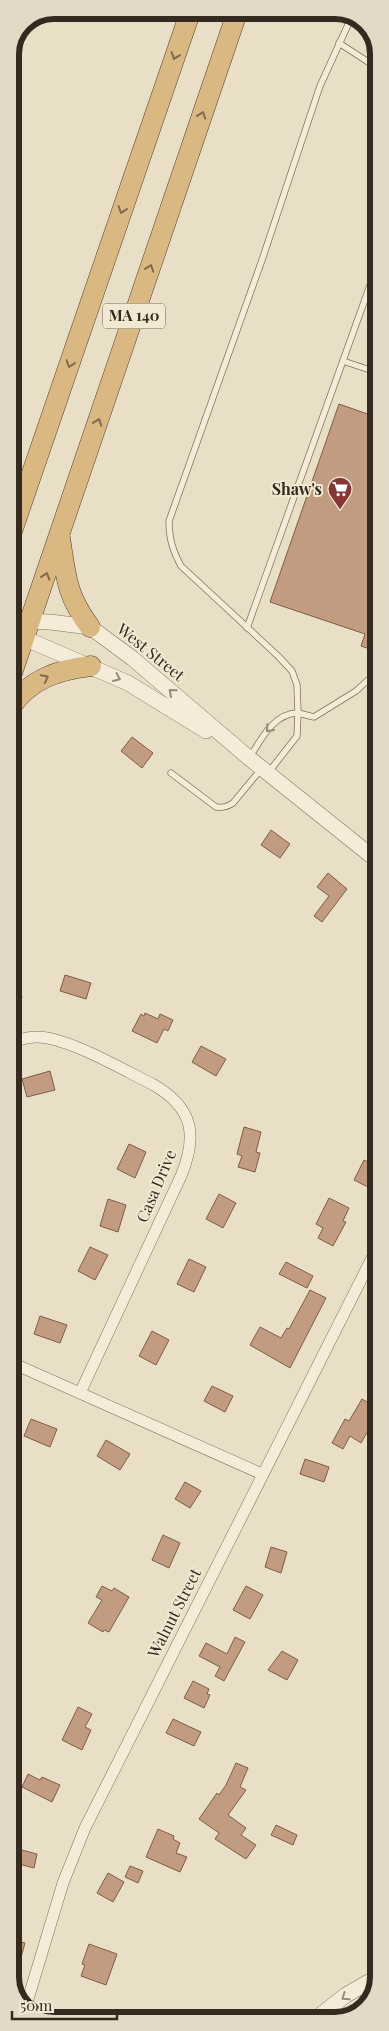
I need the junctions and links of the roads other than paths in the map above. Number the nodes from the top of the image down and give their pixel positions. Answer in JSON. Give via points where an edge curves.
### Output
{"nodes":[{"id":1,"x":188,"y":19,"type":"edge"},
{"id":2,"x":235,"y":19,"type":"edge"},
{"id":3,"x":349,"y":21,"type":"edge"},
{"id":4,"x":339,"y":43,"type":"junction"},
{"id":5,"x":370,"y":63,"type":"edge"},
{"id":6,"x":370,"y":286,"type":"edge"},
{"id":7,"x":370,"y":296,"type":"edge"},
{"id":8,"x":365,"y":300,"type":"junction"},
{"id":9,"x":343,"y":361,"type":"junction"},
{"id":10,"x":370,"y":370,"type":"edge"},
{"id":11,"x":19,"y":511,"type":"edge"},
{"id":12,"x":60,"y":535,"type":"junction"},
{"id":13,"x":90,"y":627,"type":"junction"},
{"id":14,"x":19,"y":628,"type":"edge"},
{"id":15,"x":247,"y":628,"type":"junction"},
{"id":16,"x":91,"y":666,"type":"junction"},
{"id":17,"x":370,"y":678,"type":"edge"},
{"id":18,"x":19,"y":695,"type":"edge"},
{"id":19,"x":298,"y":713,"type":"junction"},
{"id":20,"x":249,"y":758,"type":"junction"},
{"id":21,"x":265,"y":770,"type":"junction"},
{"id":22,"x":171,"y":773,"type":"dead end"},
{"id":23,"x":370,"y":855,"type":"edge"},
{"id":24,"x":19,"y":1040,"type":"edge"},
{"id":25,"x":370,"y":1262,"type":"edge"},
{"id":26,"x":19,"y":1366,"type":"edge"},
{"id":27,"x":80,"y":1393,"type":"junction"},
{"id":28,"x":262,"y":1474,"type":"junction"},
{"id":29,"x":370,"y":1981,"type":"edge"},
{"id":30,"x":28,"y":2001,"type":"edge"},
{"id":31,"x":324,"y":2012,"type":"edge"}],
"edges":[{"from":1,"to":11,"type":"highway","number":"MA 140","one_way":true},
{"from":12,"to":2,"type":"highway","number":"MA 140","one_way":true},
{"from":3,"to":4,"type":"lane"},
{"from":4,"to":5,"type":"lane"},
{"from":4,"to":15,"type":"lane","via":[[320,86],[169,521],[172,550],[181,566]]},
{"from":6,"to":8,"type":"lane"},
{"from":7,"to":8,"type":"lane"},
{"from":8,"to":9,"type":"lane"},
{"from":9,"to":10,"type":"lane"},
{"from":9,"to":15,"type":"lane"},
{"from":12,"to":13,"type":"highway","via":[[69,590]]},
{"from":14,"to":12,"type":"highway","number":"MA 140","one_way":true},
{"from":13,"to":14,"type":"street","name":"West Street","via":[[50,622]]},
{"from":20,"to":13,"type":"street","name":"West Street","one_way":true,"via":[[132,658]]},
{"from":14,"to":16,"type":"street","name":"West Street"},
{"from":15,"to":19,"type":"lane","via":[[292,671],[297,685]]},
{"from":18,"to":16,"type":"highway","one_way":true,"via":[[54,673]]},
{"from":16,"to":20,"type":"street","name":"West Street","one_way":true,"via":[[128,683]]},
{"from":17,"to":19,"type":"lane","via":[[356,691],[314,717]]},
{"from":19,"to":20,"type":"lane","one_way":true,"via":[[281,717]]},
{"from":19,"to":21,"type":"lane","via":[[297,736]]},
{"from":20,"to":21,"type":"street","name":"West Street"},
{"from":21,"to":22,"type":"lane","via":[[233,803],[221,808]]},
{"from":21,"to":23,"type":"street","name":"West Street"},
{"from":24,"to":27,"type":"street","name":"Casa Drive","via":[[36,1037],[60,1041],[167,1092],[184,1111],[191,1132],[181,1176]]},
{"from":25,"to":28,"type":"street","name":"Walnut Street"},
{"from":26,"to":27,"type":"street"},
{"from":27,"to":28,"type":"street"},
{"from":28,"to":30,"type":"street","name":"Walnut Street","via":[[85,1828],[63,1883]]},
{"from":29,"to":31,"type":"street","one_way":true}]}
